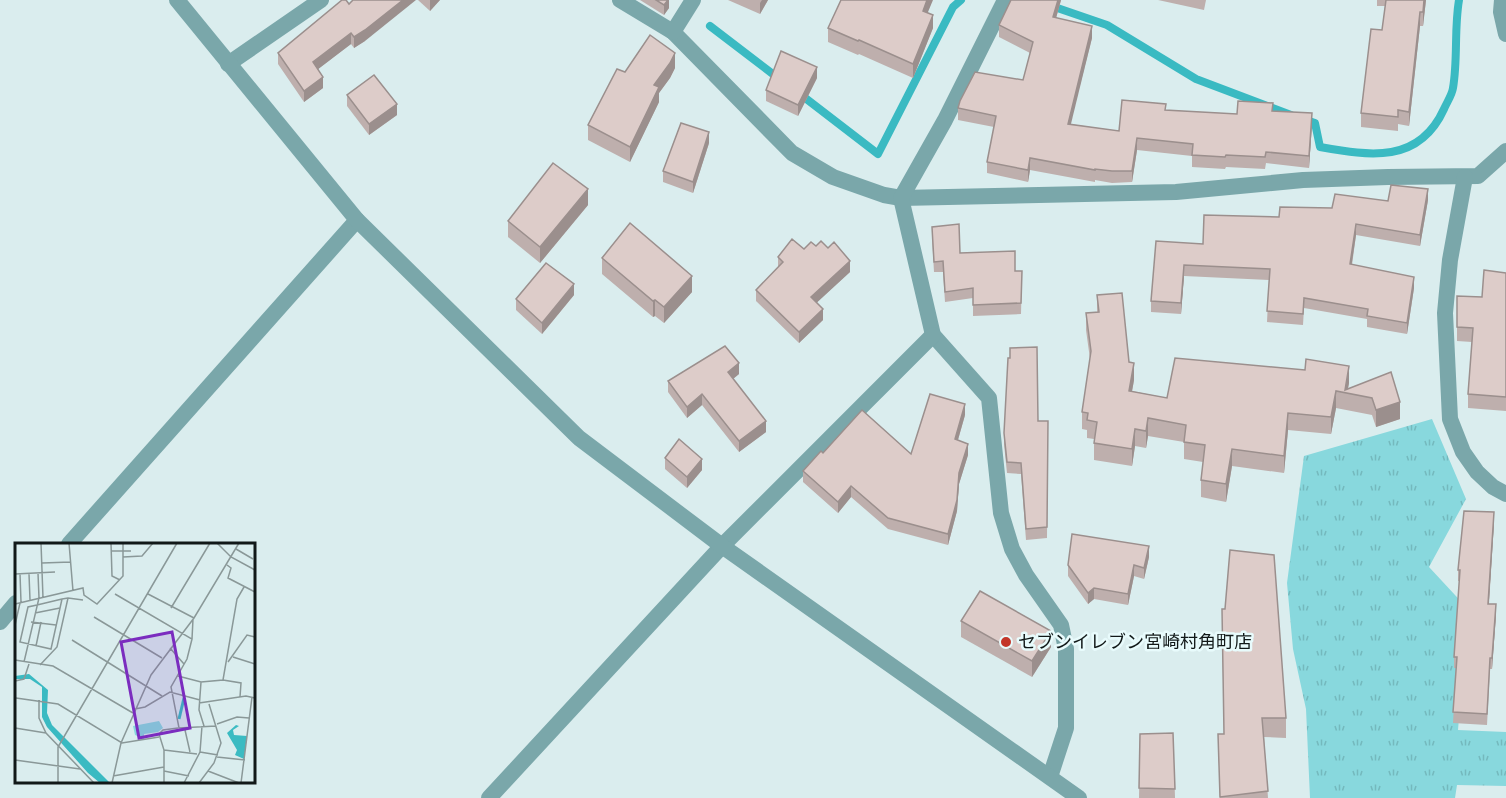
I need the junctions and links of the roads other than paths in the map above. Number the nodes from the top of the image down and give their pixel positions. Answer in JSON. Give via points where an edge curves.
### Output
{"nodes":[{"id":1,"x":177,"y":0,"type":"edge"},
{"id":2,"x":321,"y":0,"type":"edge"},
{"id":3,"x":620,"y":0,"type":"edge"},
{"id":4,"x":693,"y":0,"type":"edge"},
{"id":5,"x":1005,"y":0,"type":"edge"},
{"id":6,"x":1502,"y":0,"type":"edge"},
{"id":7,"x":673,"y":32,"type":"junction"},
{"id":8,"x":1506,"y":34,"type":"edge"},
{"id":9,"x":228,"y":64,"type":"junction"},
{"id":10,"x":1506,"y":151,"type":"edge"},
{"id":11,"x":1465,"y":177,"type":"junction"},
{"id":12,"x":901,"y":198,"type":"junction"},
{"id":13,"x":357,"y":220,"type":"junction"},
{"id":14,"x":933,"y":335,"type":"junction"},
{"id":15,"x":1506,"y":494,"type":"edge"},
{"id":16,"x":70,"y":543,"type":"edge"},
{"id":17,"x":722,"y":546,"type":"junction"},
{"id":18,"x":15,"y":604,"type":"edge"},
{"id":19,"x":0,"y":622,"type":"edge"},
{"id":20,"x":1050,"y":777,"type":"junction"},
{"id":21,"x":489,"y":798,"type":"edge"},
{"id":22,"x":1079,"y":798,"type":"edge"}],
"edges":[{"from":1,"to":9,"type":"street"},
{"from":2,"to":9,"type":"street"},
{"from":3,"to":7,"type":"street"},
{"from":4,"to":7,"type":"street"},
{"from":5,"to":12,"type":"street"},
{"from":6,"to":8,"type":"street"},
{"from":7,"to":12,"type":"street","via":[[792,153],[833,177]]},
{"from":9,"to":13,"type":"street"},
{"from":10,"to":11,"type":"street","via":[[1479,176]]},
{"from":11,"to":12,"type":"street","via":[[1303,180],[1176,192]]},
{"from":11,"to":15,"type":"street","via":[[1445,314],[1450,419],[1463,452],[1493,487]]},
{"from":12,"to":14,"type":"street"},
{"from":13,"to":16,"type":"street"},
{"from":13,"to":17,"type":"street","via":[[579,438]]},
{"from":14,"to":17,"type":"street"},
{"from":14,"to":20,"type":"street","via":[[989,398],[1001,513],[1012,549],[1061,625],[1066,649],[1066,728]]},
{"from":17,"to":20,"type":"street"},
{"from":17,"to":21,"type":"street"},
{"from":18,"to":19,"type":"street"},
{"from":20,"to":22,"type":"street"}]}
